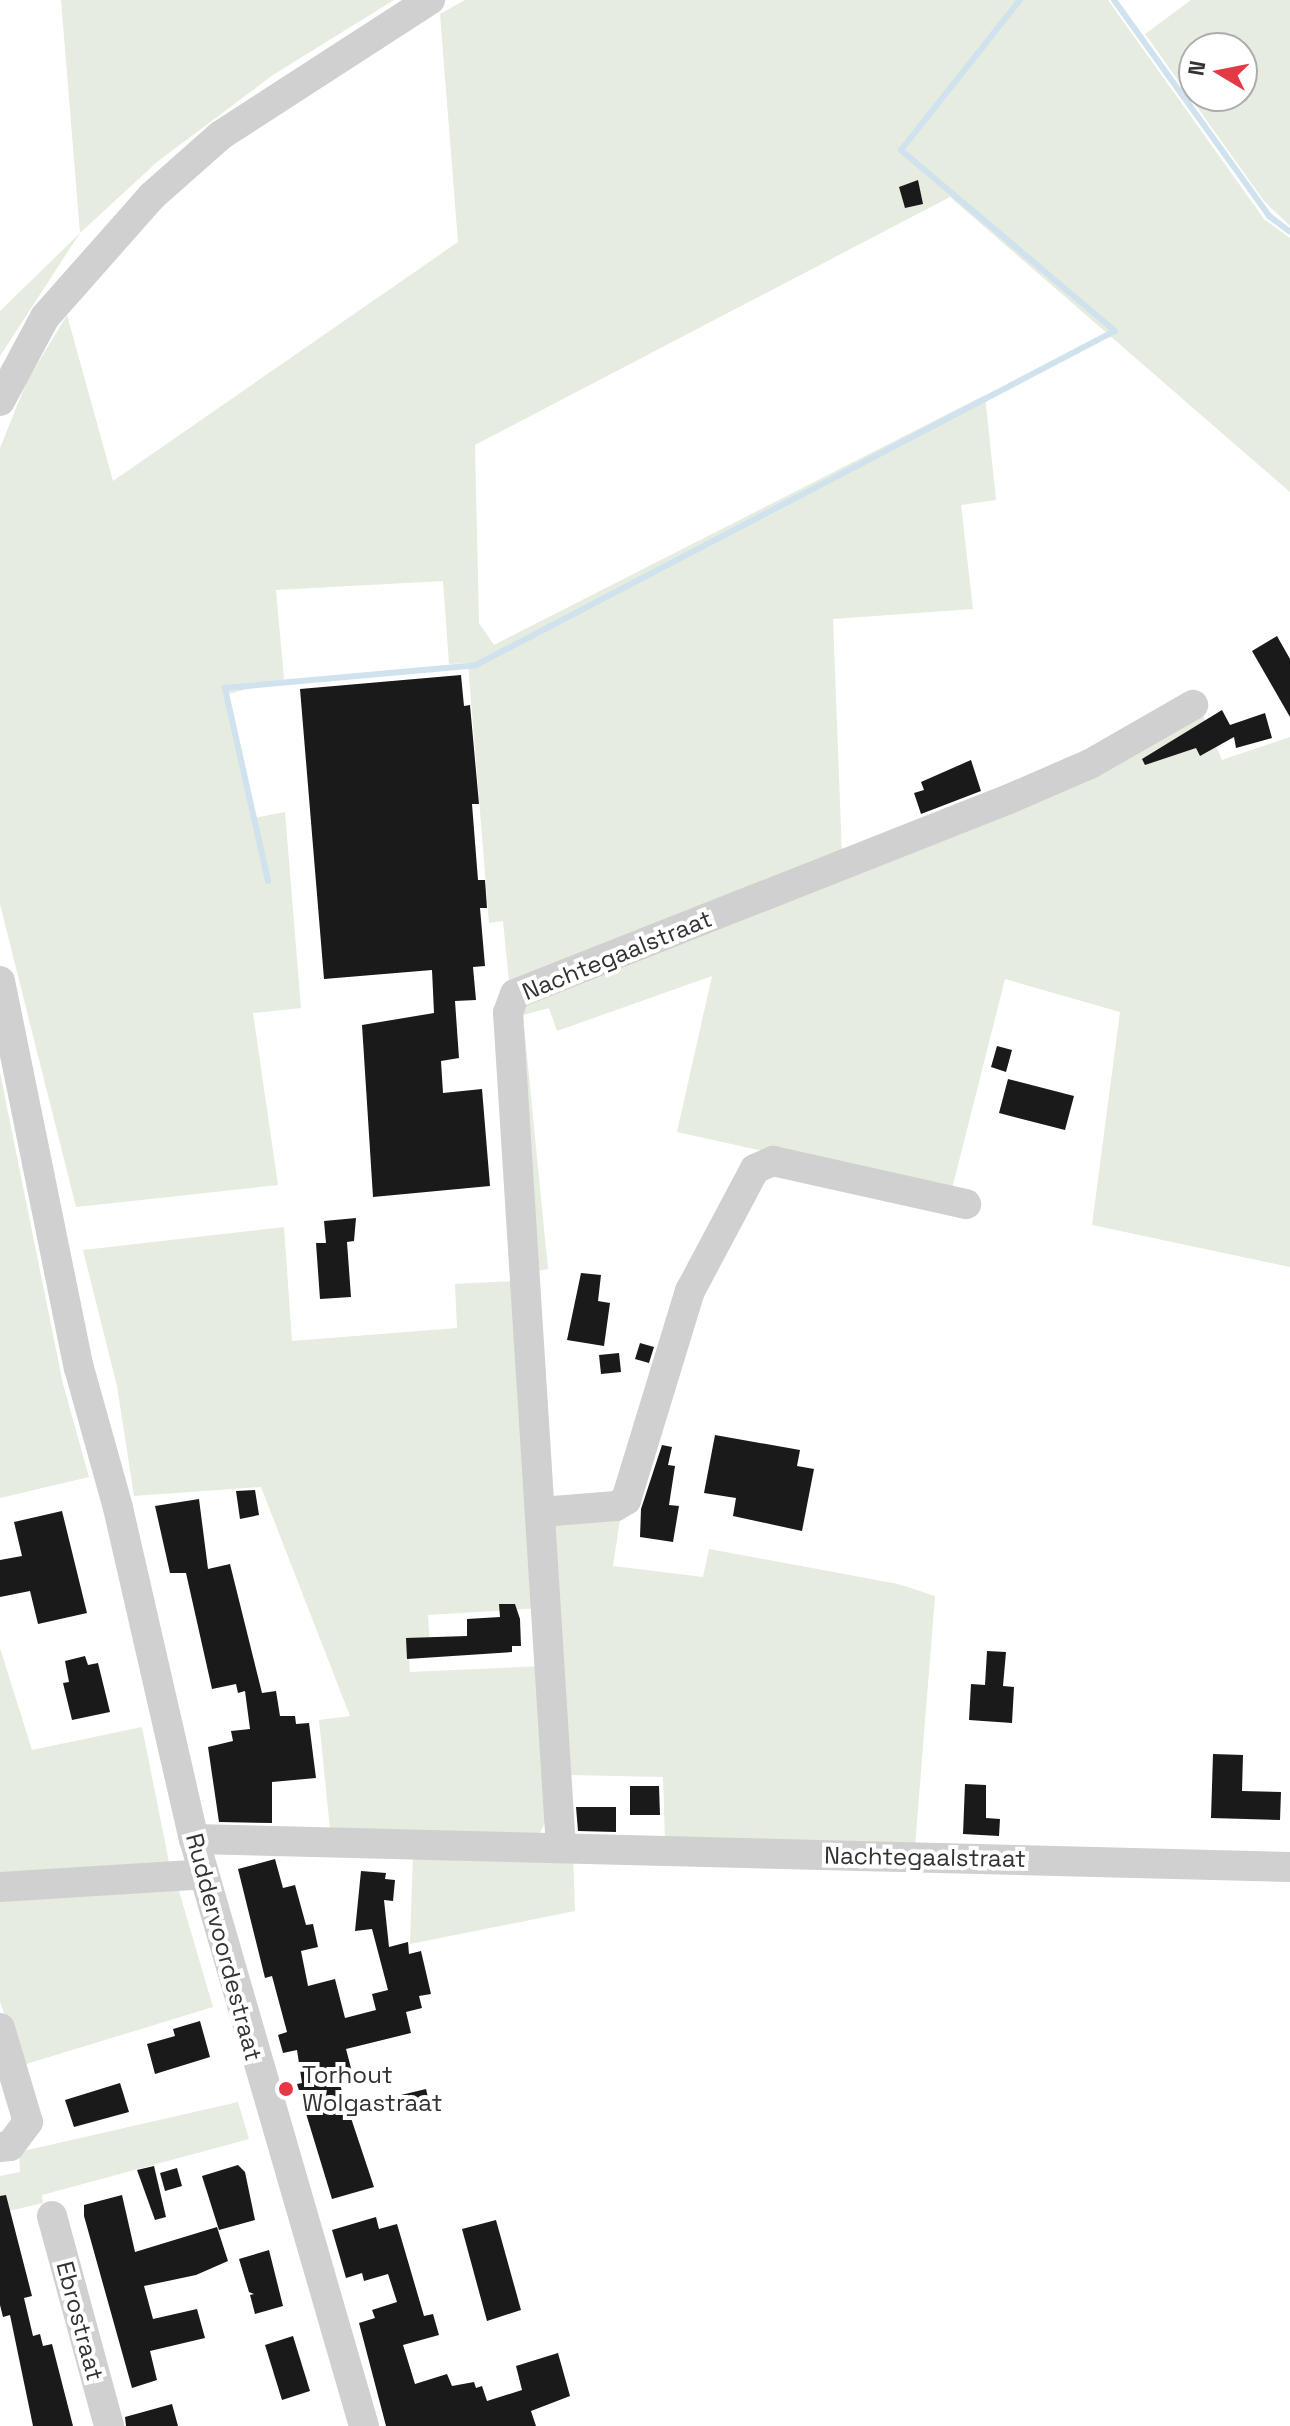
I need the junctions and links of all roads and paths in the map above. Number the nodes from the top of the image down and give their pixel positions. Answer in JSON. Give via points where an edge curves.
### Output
{"nodes":[{"id":1,"x":430,"y":0,"type":"edge"},
{"id":2,"x":0,"y":401,"type":"edge"},
{"id":3,"x":1193,"y":705,"type":"dead end"},
{"id":4,"x":0,"y":981,"type":"edge"},
{"id":5,"x":966,"y":1204,"type":"dead end"},
{"id":6,"x":541,"y":1512,"type":"junction"},
{"id":7,"x":194,"y":1839,"type":"junction"},
{"id":8,"x":561,"y":1848,"type":"junction"},
{"id":9,"x":1290,"y":1867,"type":"edge"},
{"id":10,"x":204,"y":1874,"type":"junction"},
{"id":11,"x":0,"y":1887,"type":"edge"},
{"id":12,"x":0,"y":2028,"type":"edge"},
{"id":13,"x":0,"y":2147,"type":"edge"},
{"id":14,"x":52,"y":2216,"type":"dead end"},
{"id":15,"x":358,"y":2425,"type":"edge"},
{"id":16,"x":109,"y":2426,"type":"edge"}],
"edges":[{"from":1,"to":2,"type":"street","via":[[221,135],[152,196],[45,317]]},
{"from":3,"to":6,"type":"street","name":"Nachtegaalstraat","via":[[1090,764],[1009,799],[515,994],[508,1013]]},
{"from":4,"to":7,"type":"street","name":"Ruddervoordestraat","via":[[54,1233],[85,1308],[99,1363],[118,1508]]},
{"from":5,"to":6,"type":"street","via":[[773,1161],[755,1169],[690,1291],[626,1500],[616,1506]]},
{"from":6,"to":8,"type":"street","name":"Nachtegaalstraat"},
{"from":7,"to":8,"type":"street","name":"Nachtegaalstraat"},
{"from":7,"to":10,"type":"street","name":"Ruddervoordestraat"},
{"from":8,"to":9,"type":"street","name":"Nachtegaalstraat"},
{"from":10,"to":11,"type":"street"},
{"from":10,"to":15,"type":"street","name":"Ruddervoordestraat"},
{"from":12,"to":13,"type":"street","via":[[28,2122],[10,2146]]},
{"from":14,"to":16,"type":"street","name":"Ebrostraat"}]}
